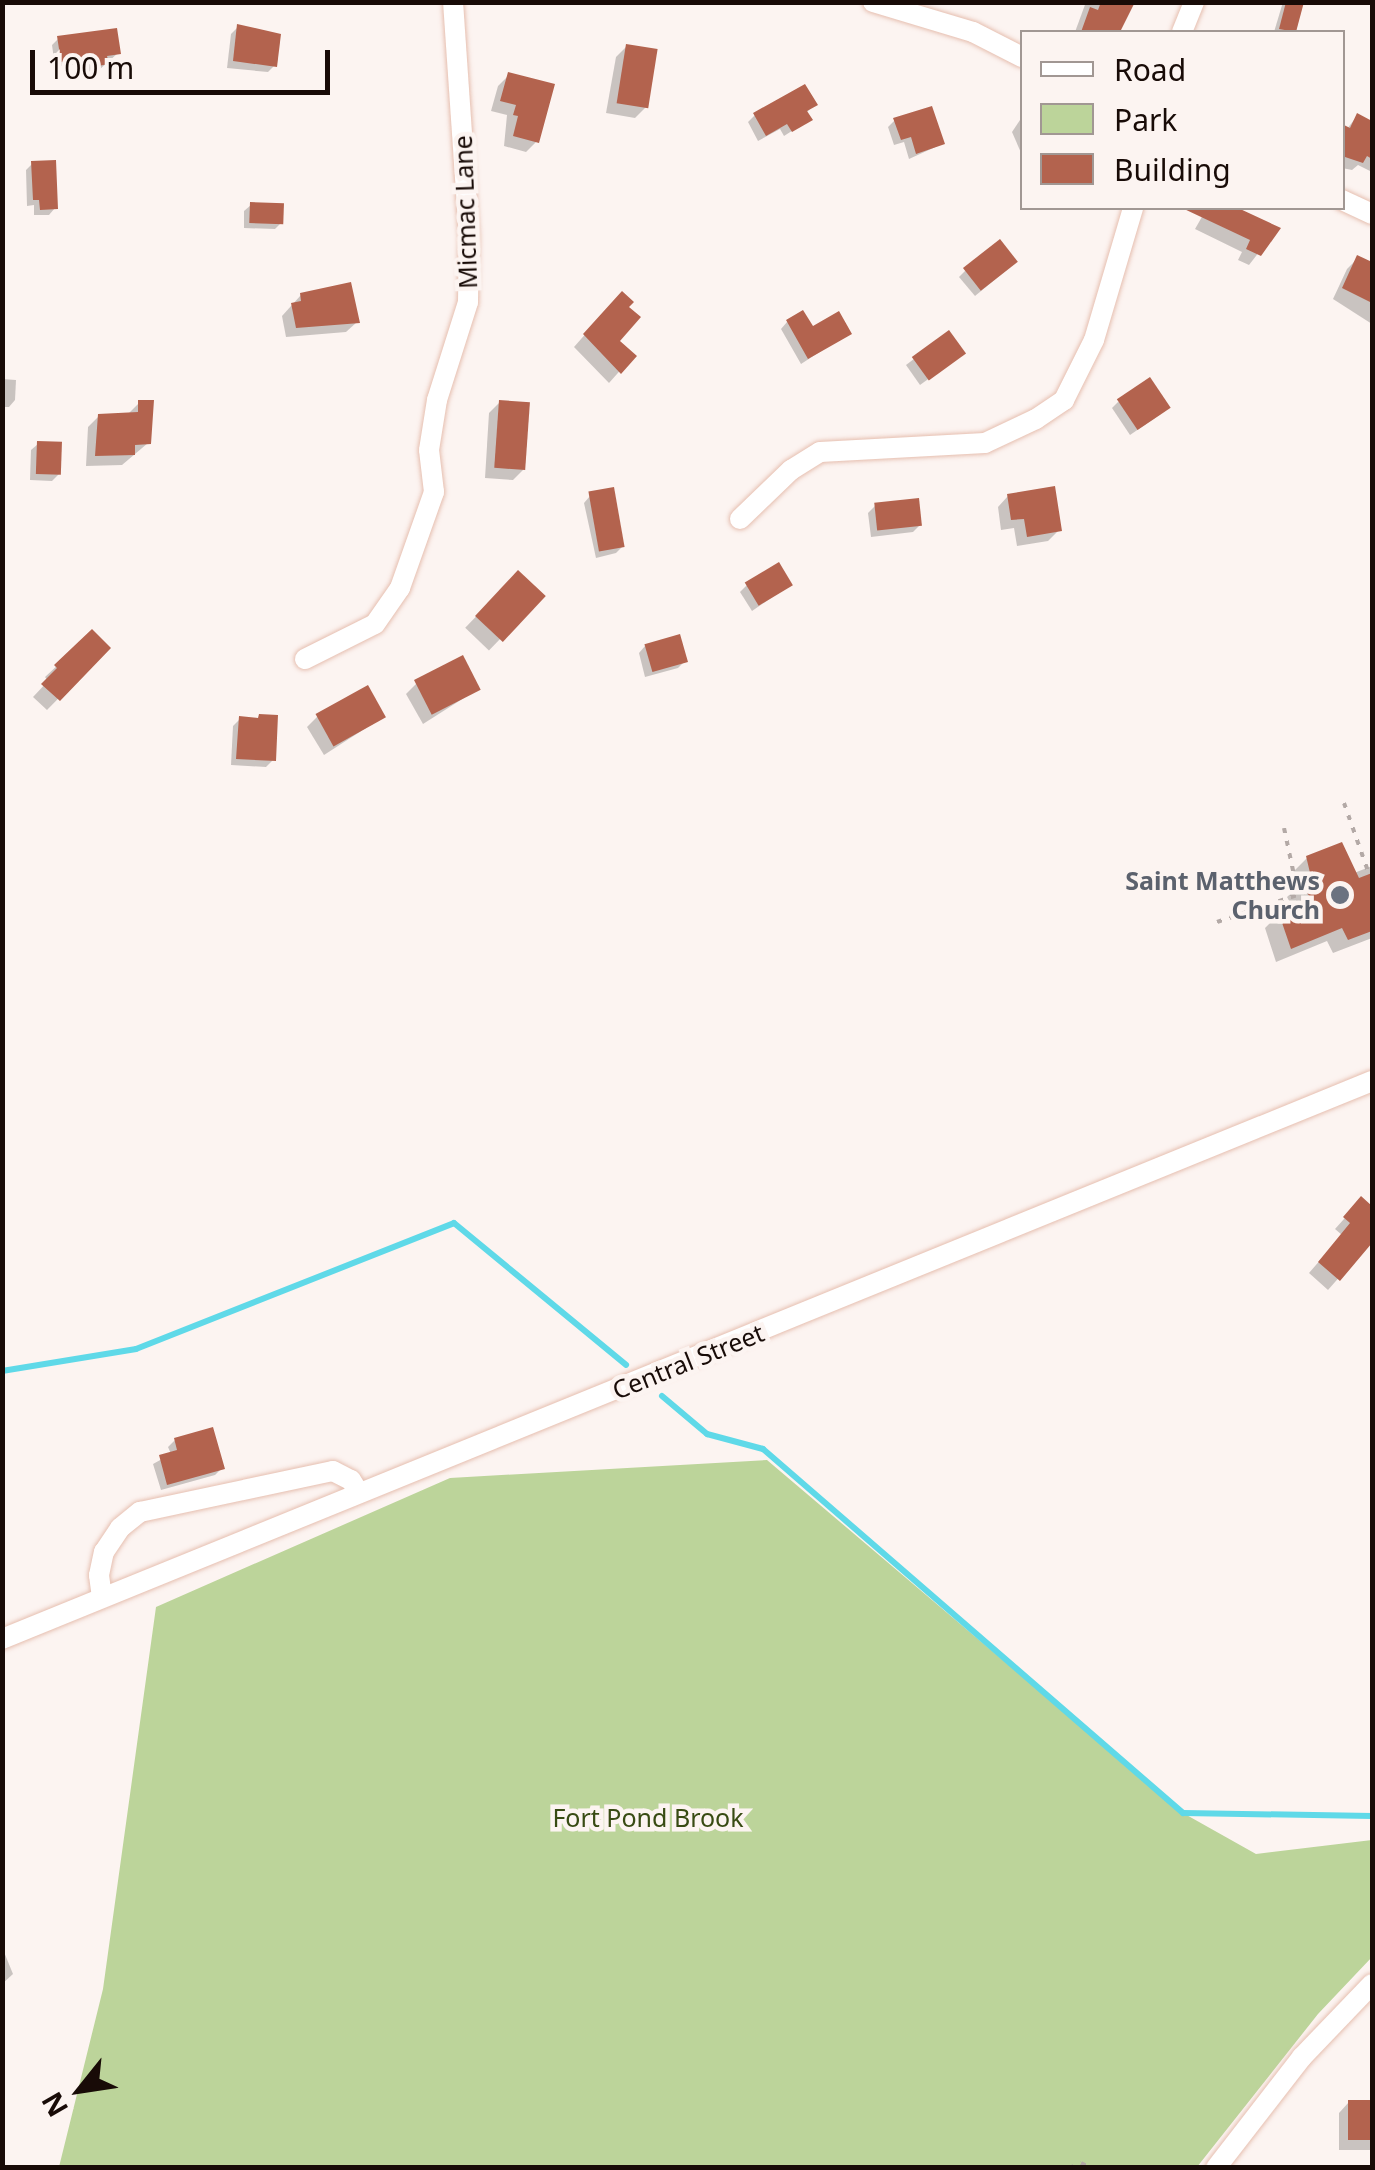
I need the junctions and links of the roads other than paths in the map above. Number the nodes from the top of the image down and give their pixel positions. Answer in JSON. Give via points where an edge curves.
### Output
{"nodes":[{"id":1,"x":454,"y":2,"type":"edge"},
{"id":2,"x":873,"y":2,"type":"edge"},
{"id":3,"x":1194,"y":2,"type":"edge"},
{"id":4,"x":1183,"y":30,"type":"edge"},
{"id":5,"x":1020,"y":55,"type":"edge"},
{"id":6,"x":1345,"y":201,"type":"edge"},
{"id":7,"x":1132,"y":210,"type":"edge"},
{"id":8,"x":1372,"y":214,"type":"edge"},
{"id":9,"x":740,"y":519,"type":"dead end"},
{"id":10,"x":305,"y":659,"type":"dead end"},
{"id":11,"x":1372,"y":1081,"type":"edge"},
{"id":12,"x":358,"y":1494,"type":"junction"},
{"id":13,"x":102,"y":1598,"type":"junction"},
{"id":14,"x":2,"y":1639,"type":"edge"},
{"id":15,"x":1371,"y":1989,"type":"edge"},
{"id":16,"x":1216,"y":2168,"type":"edge"}],
"edges":[{"from":1,"to":10,"type":"street","name":"Micmac Lane","via":[[468,302],[438,400],[430,450],[434,492],[400,588],[375,624]]},
{"from":2,"to":5,"type":"street","via":[[973,32]]},
{"from":3,"to":4,"type":"street"},
{"from":6,"to":8,"type":"street"},
{"from":7,"to":9,"type":"street","via":[[1094,340],[1064,400],[985,442],[820,452]]},
{"from":11,"to":12,"type":"street","name":"Central Street"},
{"from":12,"to":13,"type":"street","name":"Central Street"},
{"from":12,"to":13,"type":"street","via":[[333,1471],[140,1512],[104,1552]]},
{"from":13,"to":14,"type":"street","name":"Central Street"},
{"from":15,"to":16,"type":"street","via":[[1302,2056]]}]}
